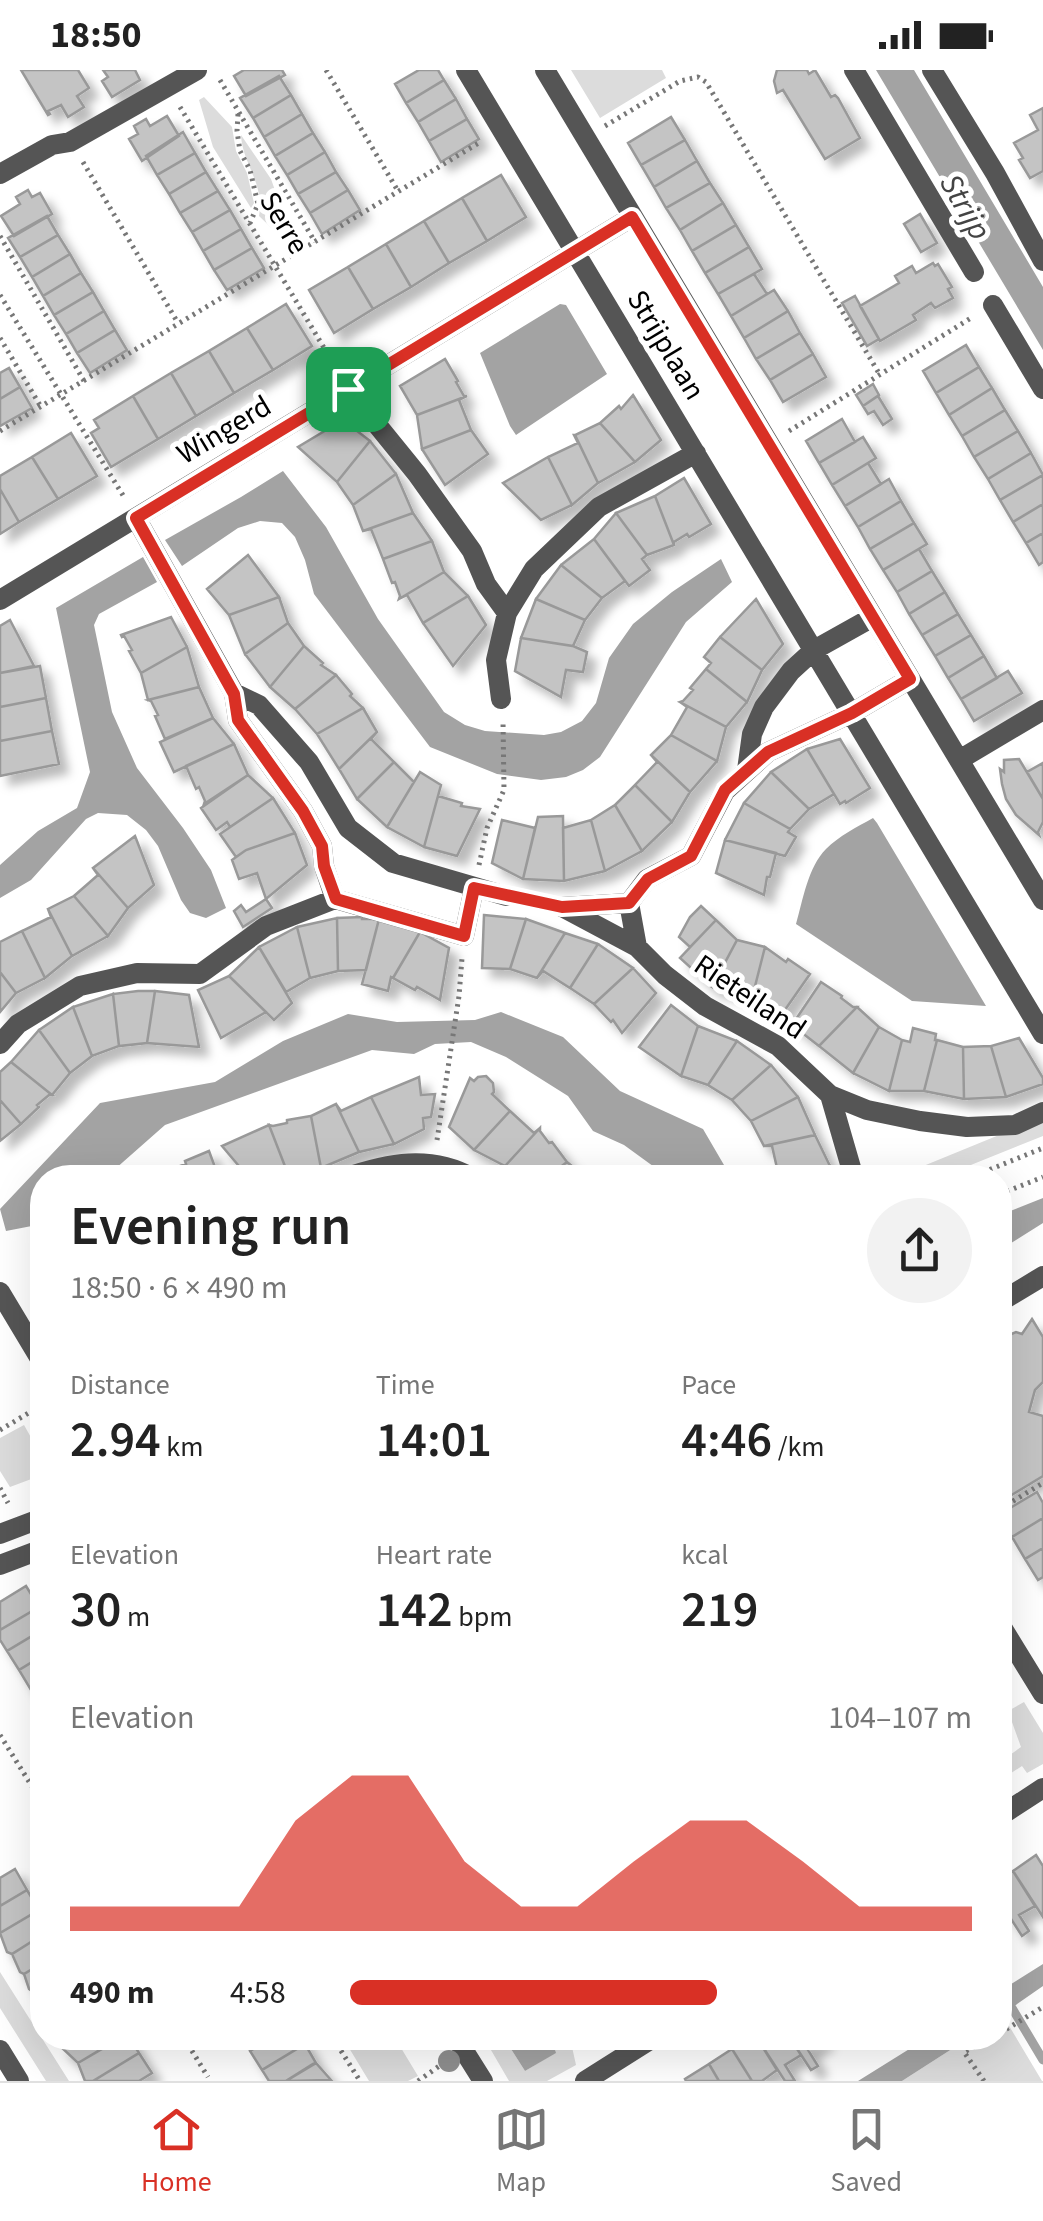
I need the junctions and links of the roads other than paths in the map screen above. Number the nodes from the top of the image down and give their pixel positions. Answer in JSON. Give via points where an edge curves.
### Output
{"nodes":[{"id":1,"x":197,"y":70,"type":"edge"},
{"id":2,"x":466,"y":70,"type":"edge"},
{"id":3,"x":545,"y":70,"type":"edge"},
{"id":4,"x":854,"y":70,"type":"edge"},
{"id":5,"x":932,"y":70,"type":"edge"},
{"id":6,"x":0,"y":174,"type":"edge"},
{"id":7,"x":632,"y":217,"type":"junction"},
{"id":8,"x":575,"y":252,"type":"junction"},
{"id":9,"x":1043,"y":261,"type":"edge"},
{"id":10,"x":974,"y":272,"type":"dead end"},
{"id":11,"x":993,"y":305,"type":"road end"},
{"id":12,"x":348,"y":389,"type":"junction"},
{"id":13,"x":1043,"y":389,"type":"edge"},
{"id":14,"x":696,"y":453,"type":"junction"},
{"id":15,"x":136,"y":518,"type":"junction"},
{"id":16,"x":0,"y":600,"type":"edge"},
{"id":17,"x":507,"y":613,"type":"junction"},
{"id":18,"x":873,"y":617,"type":"junction"},
{"id":19,"x":814,"y":650,"type":"junction"},
{"id":20,"x":910,"y":679,"type":"junction"},
{"id":21,"x":234,"y":694,"type":"junction"},
{"id":22,"x":502,"y":707,"type":"road end"},
{"id":23,"x":1043,"y":710,"type":"edge"},
{"id":24,"x":852,"y":713,"type":"junction"},
{"id":25,"x":959,"y":760,"type":"junction"},
{"id":26,"x":748,"y":770,"type":"junction"},
{"id":27,"x":348,"y":828,"type":"junction"},
{"id":28,"x":322,"y":846,"type":"junction"},
{"id":29,"x":474,"y":888,"type":"junction"},
{"id":30,"x":506,"y":896,"type":"dead end"},
{"id":31,"x":336,"y":899,"type":"junction"},
{"id":32,"x":1043,"y":900,"type":"edge"},
{"id":33,"x":629,"y":903,"type":"junction"},
{"id":34,"x":637,"y":947,"type":"junction"},
{"id":35,"x":1043,"y":1034,"type":"edge"},
{"id":36,"x":0,"y":1044,"type":"edge"},
{"id":37,"x":830,"y":1095,"type":"junction"},
{"id":38,"x":1043,"y":1112,"type":"edge"},
{"id":39,"x":387,"y":1165,"type":"edge"},
{"id":40,"x":439,"y":1165,"type":"edge"},
{"id":41,"x":850,"y":1165,"type":"edge"},
{"id":42,"x":1043,"y":1276,"type":"edge"},
{"id":43,"x":0,"y":1292,"type":"edge"},
{"id":44,"x":1012,"y":1295,"type":"edge"},
{"id":45,"x":30,"y":1342,"type":"edge"},
{"id":46,"x":30,"y":1523,"type":"edge"},
{"id":47,"x":0,"y":1534,"type":"edge"},
{"id":48,"x":30,"y":1554,"type":"edge"},
{"id":49,"x":0,"y":1565,"type":"edge"},
{"id":50,"x":1012,"y":1644,"type":"edge"},
{"id":51,"x":1043,"y":1694,"type":"edge"},
{"id":52,"x":1043,"y":1788,"type":"edge"},
{"id":53,"x":1012,"y":1808,"type":"edge"},
{"id":54,"x":0,"y":2050,"type":"edge"},
{"id":55,"x":464,"y":2050,"type":"edge"},
{"id":56,"x":616,"y":2050,"type":"edge"},
{"id":57,"x":19,"y":2081,"type":"edge"},
{"id":58,"x":483,"y":2081,"type":"edge"},
{"id":59,"x":585,"y":2081,"type":"edge"}],
"edges":[{"from":1,"to":6,"type":"street"},
{"from":2,"to":8,"type":"street","name":"Strijplaan"},
{"from":3,"to":7,"type":"street","name":"Strijplaan"},
{"from":4,"to":10,"type":"street"},
{"from":5,"to":9,"type":"street"},
{"from":7,"to":8,"type":"street","name":"Wingerd"},
{"from":7,"to":18,"type":"street","name":"Strijplaan"},
{"from":8,"to":12,"type":"street","name":"Wingerd"},
{"from":8,"to":14,"type":"street","name":"Strijplaan"},
{"from":11,"to":13,"type":"street"},
{"from":12,"to":15,"type":"street","name":"Wingerd"},
{"from":12,"to":17,"type":"street","via":[[472,551]]},
{"from":14,"to":17,"type":"street","via":[[599,507],[534,569]]},
{"from":14,"to":19,"type":"street","name":"Strijplaan"},
{"from":15,"to":16,"type":"street","name":"Wingerd"},
{"from":15,"to":21,"type":"street"},
{"from":17,"to":22,"type":"street","via":[[496,660]]},
{"from":18,"to":19,"type":"street"},
{"from":18,"to":20,"type":"street","name":"Strijplaan"},
{"from":19,"to":24,"type":"street","name":"Strijplaan"},
{"from":19,"to":26,"type":"street","via":[[764,708],[752,734]]},
{"from":20,"to":24,"type":"street"},
{"from":20,"to":25,"type":"street","name":"Strijplaan"},
{"from":21,"to":27,"type":"street","via":[[259,705],[309,762]]},
{"from":21,"to":28,"type":"street","via":[[238,720]]},
{"from":23,"to":25,"type":"street"},
{"from":24,"to":26,"type":"street","via":[[768,752]]},
{"from":24,"to":35,"type":"street","name":"Strijplaan"},
{"from":25,"to":32,"type":"street","name":"Strijplaan"},
{"from":26,"to":33,"type":"street","via":[[725,790],[691,856],[648,879]]},
{"from":27,"to":28,"type":"street"},
{"from":27,"to":29,"type":"street","via":[[393,863]]},
{"from":28,"to":31,"type":"street"},
{"from":29,"to":30,"type":"street"},
{"from":29,"to":31,"type":"street","via":[[464,936]]},
{"from":31,"to":36,"type":"street","via":[[266,926],[200,974],[137,974],[80,986],[18,1024]]},
{"from":33,"to":34,"type":"street"},
{"from":33,"to":34,"type":"street","name":"Rieteiland","via":[[562,907]]},
{"from":34,"to":37,"type":"street","name":"Rieteiland","via":[[704,1006],[778,1046]]},
{"from":37,"to":38,"type":"street","name":"Rieteiland","via":[[867,1110],[967,1127],[1015,1125]]},
{"from":37,"to":41,"type":"street"},
{"from":39,"to":40,"type":"street"},
{"from":42,"to":44,"type":"street"},
{"from":43,"to":45,"type":"street"},
{"from":46,"to":47,"type":"street"},
{"from":48,"to":49,"type":"street"},
{"from":50,"to":51,"type":"street"},
{"from":52,"to":53,"type":"street"},
{"from":54,"to":57,"type":"street"},
{"from":55,"to":58,"type":"street"},
{"from":56,"to":59,"type":"street"}]}
